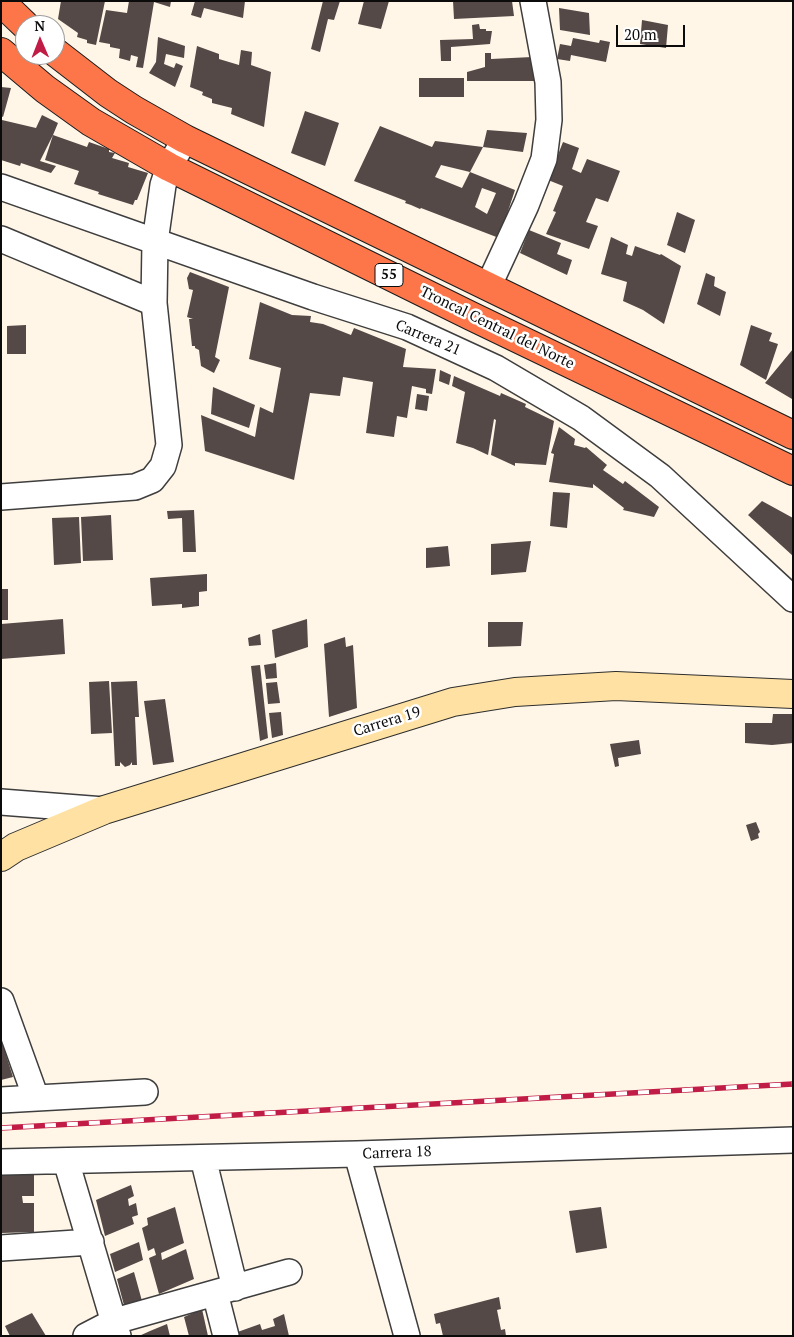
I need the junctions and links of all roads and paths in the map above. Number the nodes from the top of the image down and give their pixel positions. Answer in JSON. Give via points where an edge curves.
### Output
{"nodes":[{"id":1,"x":533,"y":1,"type":"edge"},
{"id":2,"x":1,"y":2,"type":"edge"},
{"id":3,"x":15,"y":16,"type":"edge"},
{"id":4,"x":1,"y":52,"type":"edge"},
{"id":5,"x":65,"y":60,"type":"edge"},
{"id":6,"x":185,"y":139,"type":"junction"},
{"id":7,"x":169,"y":167,"type":"junction"},
{"id":8,"x":1,"y":187,"type":"edge"},
{"id":9,"x":1,"y":239,"type":"edge"},
{"id":10,"x":155,"y":242,"type":"junction"},
{"id":11,"x":488,"y":287,"type":"junction"},
{"id":12,"x":154,"y":303,"type":"junction"},
{"id":13,"x":793,"y":435,"type":"edge"},
{"id":14,"x":793,"y":471,"type":"edge"},
{"id":15,"x":1,"y":497,"type":"edge"},
{"id":16,"x":793,"y":599,"type":"edge"},
{"id":17,"x":793,"y":694,"type":"edge"},
{"id":18,"x":1,"y":802,"type":"edge"},
{"id":19,"x":104,"y":810,"type":"junction"},
{"id":20,"x":1,"y":857,"type":"edge"},
{"id":21,"x":1,"y":1001,"type":"edge"},
{"id":22,"x":145,"y":1092,"type":"dead end"},
{"id":23,"x":36,"y":1098,"type":"junction"},
{"id":24,"x":1,"y":1100,"type":"edge"},
{"id":25,"x":793,"y":1140,"type":"edge"},
{"id":26,"x":357,"y":1154,"type":"junction"},
{"id":27,"x":203,"y":1158,"type":"junction"},
{"id":28,"x":66,"y":1161,"type":"junction"},
{"id":29,"x":1,"y":1162,"type":"edge"},
{"id":30,"x":91,"y":1242,"type":"junction"},
{"id":31,"x":1,"y":1248,"type":"edge"},
{"id":32,"x":289,"y":1272,"type":"dead end"},
{"id":33,"x":225,"y":1290,"type":"junction"},
{"id":34,"x":117,"y":1328,"type":"edge"},
{"id":35,"x":86,"y":1336,"type":"edge"},
{"id":36,"x":226,"y":1336,"type":"edge"},
{"id":37,"x":408,"y":1336,"type":"edge"}],
"edges":[{"from":1,"to":11,"type":"street","via":[[548,82],[549,120],[544,159]]},
{"from":2,"to":3,"type":"highway"},
{"from":4,"to":7,"type":"highway","name":"Troncal Central del Norte","number":"55","via":[[91,122]]},
{"from":5,"to":6,"type":"highway","number":"55","via":[[108,93]]},
{"from":6,"to":7,"type":"street"},
{"from":6,"to":11,"type":"highway","number":"55"},
{"from":7,"to":10,"type":"street","via":[[163,185]]},
{"from":7,"to":14,"type":"highway","name":"Troncal Central del Norte","number":"55"},
{"from":8,"to":10,"type":"street","name":"Carrera 21"},
{"from":9,"to":12,"type":"street"},
{"from":10,"to":12,"type":"street"},
{"from":10,"to":16,"type":"street","name":"Carrera 21","via":[[407,327],[496,368],[581,418],[660,476]]},
{"from":11,"to":13,"type":"highway","number":"55"},
{"from":12,"to":15,"type":"street","via":[[169,445],[163,466],[152,480],[135,487]]},
{"from":17,"to":19,"type":"street","name":"Carrera 19","via":[[616,686],[515,692],[462,700]]},
{"from":18,"to":19,"type":"street"},
{"from":19,"to":20,"type":"street","name":"Carrera 19","via":[[16,847]]},
{"from":21,"to":23,"type":"street"},
{"from":22,"to":23,"type":"street"},
{"from":23,"to":24,"type":"street"},
{"from":25,"to":26,"type":"street","name":"Carrera 18"},
{"from":26,"to":27,"type":"street","name":"Carrera 18"},
{"from":26,"to":37,"type":"street"},
{"from":27,"to":28,"type":"street","name":"Carrera 18"},
{"from":27,"to":33,"type":"street"},
{"from":28,"to":29,"type":"street","name":"Carrera 18"},
{"from":28,"to":30,"type":"street"},
{"from":30,"to":31,"type":"street"},
{"from":30,"to":34,"type":"street"},
{"from":32,"to":33,"type":"street"},
{"from":33,"to":34,"type":"street"},
{"from":33,"to":36,"type":"street"},
{"from":34,"to":35,"type":"street"}]}
